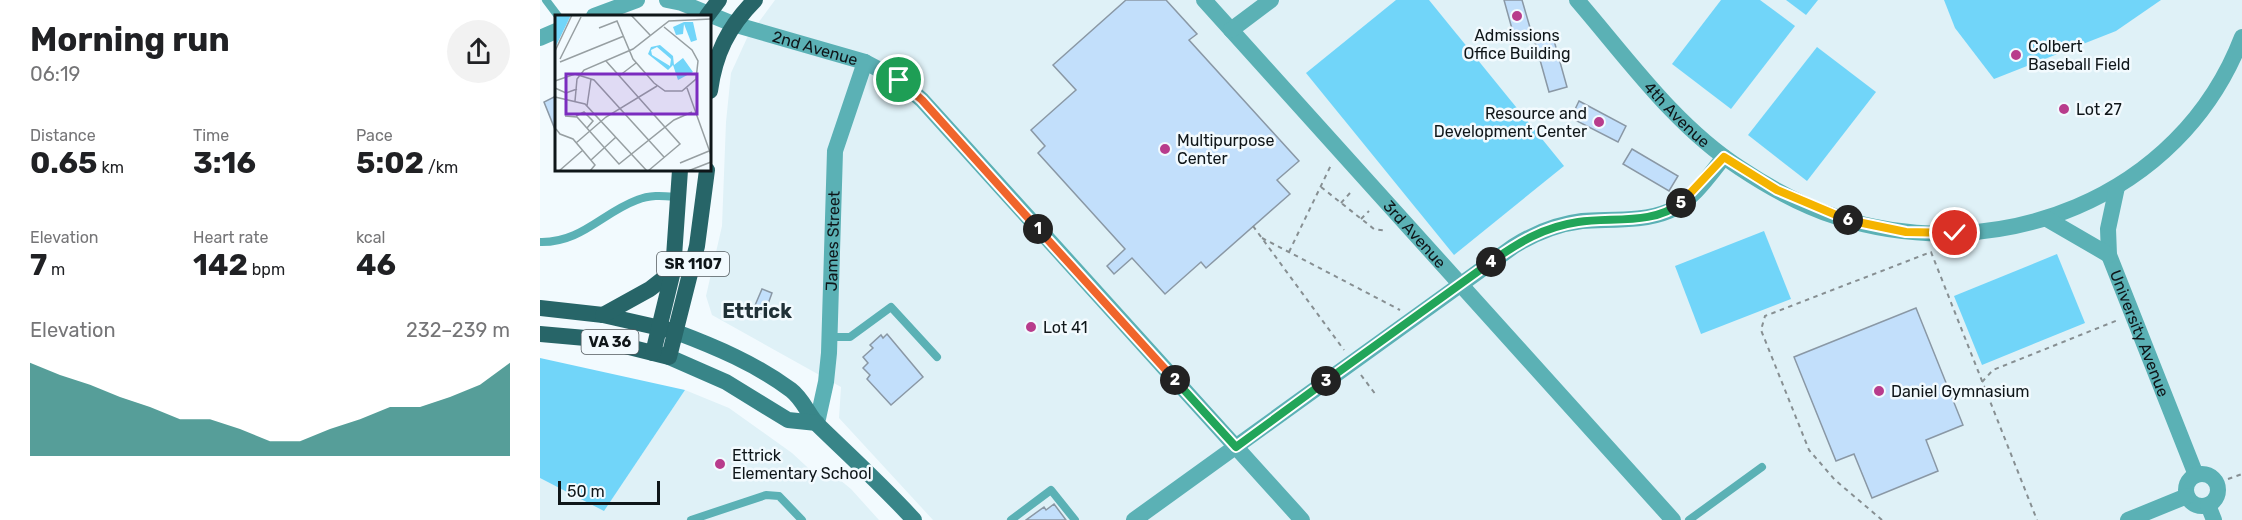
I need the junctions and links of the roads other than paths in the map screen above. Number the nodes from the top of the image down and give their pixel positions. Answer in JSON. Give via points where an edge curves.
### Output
{"nodes":[{"id":1,"x":546,"y":0,"type":"edge"},
{"id":2,"x":637,"y":0,"type":"edge"},
{"id":3,"x":669,"y":0,"type":"edge"},
{"id":4,"x":719,"y":0,"type":"edge"},
{"id":5,"x":755,"y":0,"type":"edge"},
{"id":6,"x":1204,"y":0,"type":"edge"},
{"id":7,"x":1270,"y":0,"type":"edge"},
{"id":8,"x":1576,"y":0,"type":"edge"},
{"id":9,"x":610,"y":4,"type":"edge"},
{"id":10,"x":557,"y":15,"type":"edge"},
{"id":11,"x":595,"y":15,"type":"edge"},
{"id":12,"x":708,"y":15,"type":"edge"},
{"id":13,"x":711,"y":16,"type":"edge"},
{"id":14,"x":733,"y":24,"type":"junction"},
{"id":15,"x":1232,"y":30,"type":"junction"},
{"id":16,"x":555,"y":31,"type":"edge"},
{"id":17,"x":2242,"y":37,"type":"edge"},
{"id":18,"x":540,"y":38,"type":"edge"},
{"id":19,"x":865,"y":62,"type":"junction"},
{"id":20,"x":711,"y":87,"type":"edge"},
{"id":21,"x":1724,"y":157,"type":"junction"},
{"id":22,"x":680,"y":171,"type":"edge"},
{"id":23,"x":707,"y":171,"type":"edge"},
{"id":24,"x":2117,"y":187,"type":"junction"},
{"id":25,"x":679,"y":197,"type":"junction"},
{"id":26,"x":2047,"y":219,"type":"junction"},
{"id":27,"x":540,"y":242,"type":"edge"},
{"id":28,"x":2109,"y":255,"type":"junction"},
{"id":29,"x":674,"y":271,"type":"junction"},
{"id":30,"x":1461,"y":283,"type":"junction"},
{"id":31,"x":540,"y":308,"type":"edge"},
{"id":32,"x":603,"y":315,"type":"junction"},
{"id":33,"x":659,"y":327,"type":"junction"},
{"id":34,"x":676,"y":332,"type":"junction"},
{"id":35,"x":540,"y":334,"type":"edge"},
{"id":36,"x":829,"y":337,"type":"junction"},
{"id":37,"x":661,"y":355,"type":"junction"},
{"id":38,"x":937,"y":357,"type":"dead end"},
{"id":39,"x":817,"y":423,"type":"junction"},
{"id":40,"x":1236,"y":447,"type":"junction"},
{"id":41,"x":1762,"y":467,"type":"dead end"},
{"id":42,"x":2196,"y":475,"type":"junction"},
{"id":43,"x":2187,"y":496,"type":"junction"},
{"id":44,"x":2211,"y":513,"type":"edge"},
{"id":45,"x":691,"y":520,"type":"edge"},
{"id":46,"x":802,"y":520,"type":"edge"},
{"id":47,"x":914,"y":520,"type":"edge"},
{"id":48,"x":1011,"y":520,"type":"edge"},
{"id":49,"x":1075,"y":520,"type":"edge"},
{"id":50,"x":1134,"y":520,"type":"edge"},
{"id":51,"x":1302,"y":520,"type":"edge"},
{"id":52,"x":1673,"y":520,"type":"edge"},
{"id":53,"x":1689,"y":520,"type":"edge"},
{"id":54,"x":2128,"y":520,"type":"edge"}],
"edges":[{"from":1,"to":10,"type":"lane"},
{"from":2,"to":9,"type":"street"},
{"from":3,"to":12,"type":"street","name":"2nd Avenue"},
{"from":4,"to":12,"type":"main road"},
{"from":5,"to":14,"type":"main road"},
{"from":6,"to":15,"type":"street","name":"3rd Avenue"},
{"from":7,"to":15,"type":"street"},
{"from":8,"to":21,"type":"street","name":"4th Avenue","via":[[1680,117]]},
{"from":9,"to":11,"type":"street"},
{"from":13,"to":14,"type":"street","name":"2nd Avenue"},
{"from":14,"to":19,"type":"street","name":"2nd Avenue"},
{"from":14,"to":20,"type":"main road","via":[[720,48]]},
{"from":15,"to":30,"type":"street","name":"3rd Avenue"},
{"from":16,"to":18,"type":"street"},
{"from":17,"to":24,"type":"street","name":"4th Avenue","via":[[2214,92],[2195,118],[2154,160]]},
{"from":19,"to":36,"type":"street","name":"James Street","via":[[834,160]]},
{"from":19,"to":40,"type":"street","name":"2nd Avenue","via":[[894,76],[922,100]]},
{"from":21,"to":26,"type":"street","name":"4th Avenue","via":[[1802,203],[1836,217],[1886,229],[1955,233]]},
{"from":21,"to":30,"type":"street","via":[[1699,187],[1669,211],[1546,230],[1514,246]]},
{"from":22,"to":25,"type":"main road","number":"SR 1107"},
{"from":23,"to":34,"type":"main road","number":"SR 1107","via":[[701,228]]},
{"from":24,"to":26,"type":"street","name":"4th Avenue"},
{"from":24,"to":28,"type":"street","name":"University Avenue","via":[[2108,229]]},
{"from":25,"to":27,"type":"lane","via":[[637,200],[573,237]]},
{"from":25,"to":29,"type":"main road","number":"SR 1107"},
{"from":26,"to":28,"type":"street"},
{"from":28,"to":42,"type":"street","name":"University Avenue"},
{"from":29,"to":32,"type":"main road"},
{"from":29,"to":33,"type":"main road","number":"SR 1107"},
{"from":30,"to":40,"type":"street"},
{"from":30,"to":52,"type":"street","name":"3rd Avenue"},
{"from":31,"to":32,"type":"main road","number":"VA 36"},
{"from":32,"to":33,"type":"main road","number":"VA 36"},
{"from":33,"to":34,"type":"main road","number":"VA 36"},
{"from":33,"to":37,"type":"main road"},
{"from":34,"to":37,"type":"main road","number":"SR 1107"},
{"from":34,"to":39,"type":"main road","number":"VA 36","via":[[767,374],[802,400]]},
{"from":35,"to":37,"type":"main road","number":"VA 36","via":[[597,339]]},
{"from":36,"to":38,"type":"lane","via":[[850,337],[891,307]]},
{"from":36,"to":39,"type":"street","name":"James Street","via":[[826,382]]},
{"from":37,"to":39,"type":"main road","number":"VA 36","via":[[726,382],[788,420]]},
{"from":39,"to":47,"type":"main road","number":"VA 36"},
{"from":40,"to":50,"type":"street"},
{"from":40,"to":51,"type":"street","name":"2nd Avenue"},
{"from":41,"to":53,"type":"lane"},
{"from":42,"to":43,"type":"street","via":[[2188,483]]},
{"from":42,"to":44,"type":"street","via":[[2204,474],[2217,482]]},
{"from":43,"to":44,"type":"street"},
{"from":43,"to":54,"type":"street"},
{"from":45,"to":46,"type":"lane","via":[[766,495],[779,496]]},
{"from":48,"to":49,"type":"lane","via":[[1051,490]]}]}
